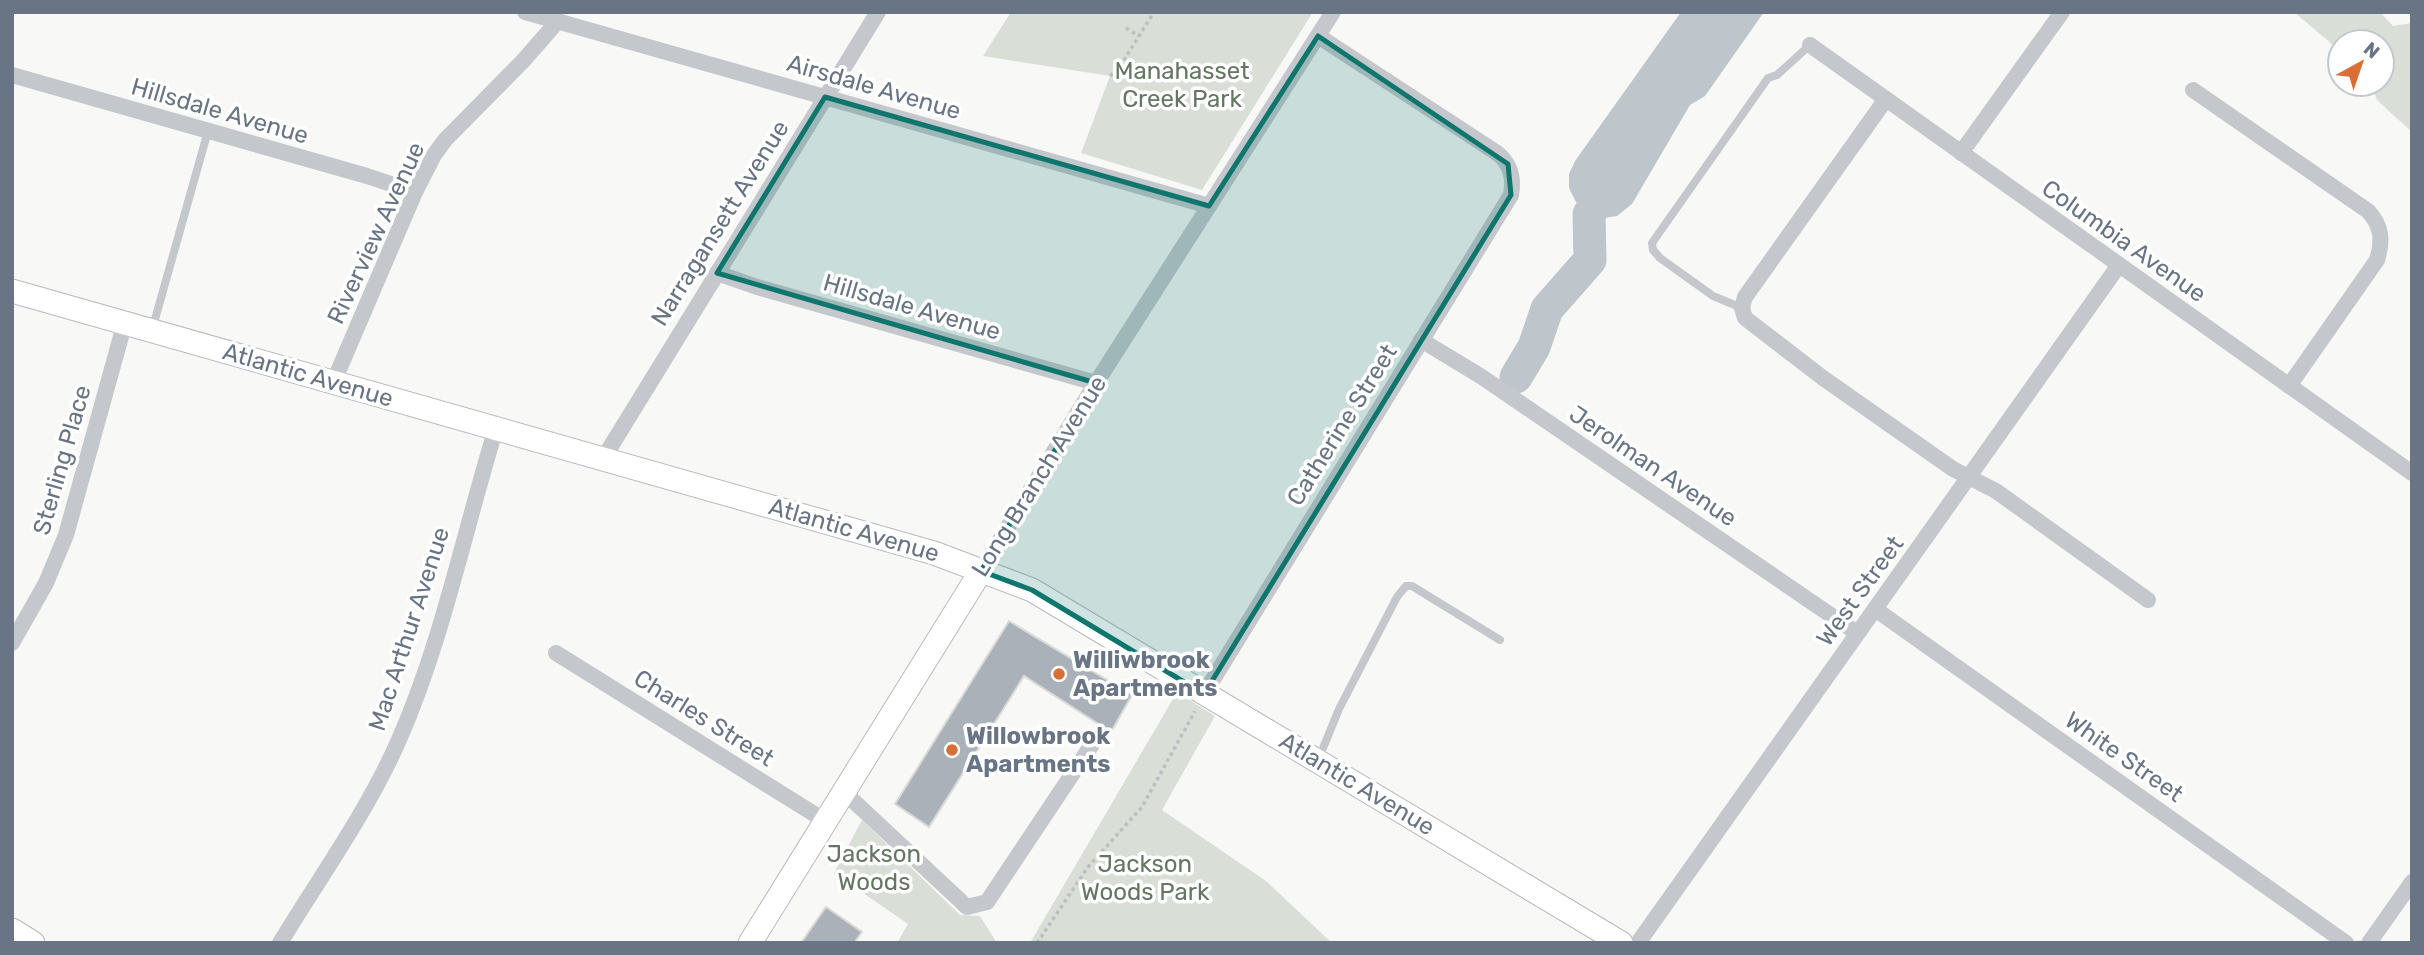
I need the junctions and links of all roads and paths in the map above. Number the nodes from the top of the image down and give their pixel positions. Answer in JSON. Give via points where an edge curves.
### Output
{"nodes":[{"id":1,"x":525,"y":12,"type":"edge"},
{"id":2,"x":878,"y":12,"type":"edge"},
{"id":3,"x":1154,"y":12,"type":"edge"},
{"id":4,"x":1333,"y":12,"type":"edge"},
{"id":5,"x":2062,"y":12,"type":"edge"},
{"id":6,"x":570,"y":20,"type":"edge"},
{"id":7,"x":1126,"y":28,"type":"dead end"},
{"id":8,"x":1139,"y":36,"type":"junction"},
{"id":9,"x":1318,"y":36,"type":"junction"},
{"id":10,"x":1810,"y":45,"type":"joint"},
{"id":11,"x":1122,"y":64,"type":"junction"},
{"id":12,"x":1130,"y":69,"type":"dead end"},
{"id":13,"x":12,"y":75,"type":"edge"},
{"id":14,"x":1110,"y":76,"type":"dead end"},
{"id":15,"x":2193,"y":90,"type":"dead end"},
{"id":16,"x":825,"y":97,"type":"junction"},
{"id":17,"x":1886,"y":99,"type":"junction"},
{"id":18,"x":208,"y":131,"type":"junction"},
{"id":19,"x":1961,"y":153,"type":"junction"},
{"id":20,"x":415,"y":192,"type":"junction"},
{"id":21,"x":1209,"y":206,"type":"junction"},
{"id":22,"x":2119,"y":265,"type":"junction"},
{"id":23,"x":717,"y":273,"type":"junction"},
{"id":24,"x":12,"y":291,"type":"edge"},
{"id":25,"x":1741,"y":308,"type":"junction"},
{"id":26,"x":125,"y":323,"type":"junction"},
{"id":27,"x":152,"y":330,"type":"junction"},
{"id":28,"x":1421,"y":340,"type":"junction"},
{"id":29,"x":334,"y":381,"type":"junction"},
{"id":30,"x":1096,"y":383,"type":"junction"},
{"id":31,"x":2289,"y":386,"type":"junction"},
{"id":32,"x":496,"y":428,"type":"junction"},
{"id":33,"x":603,"y":459,"type":"junction"},
{"id":34,"x":2412,"y":473,"type":"edge"},
{"id":35,"x":1969,"y":477,"type":"junction"},
{"id":36,"x":981,"y":570,"type":"junction"},
{"id":37,"x":2148,"y":600,"type":"dead end"},
{"id":38,"x":1875,"y":608,"type":"junction"},
{"id":39,"x":1857,"y":633,"type":"junction"},
{"id":40,"x":1500,"y":640,"type":"dead end"},
{"id":41,"x":12,"y":643,"type":"edge"},
{"id":42,"x":556,"y":653,"type":"dead end"},
{"id":43,"x":1204,"y":694,"type":"junction"},
{"id":44,"x":1097,"y":737,"type":"dead end"},
{"id":45,"x":1317,"y":760,"type":"junction"},
{"id":46,"x":845,"y":793,"type":"junction"},
{"id":47,"x":827,"y":821,"type":"junction"},
{"id":48,"x":2412,"y":882,"type":"edge"},
{"id":49,"x":12,"y":930,"type":"edge"},
{"id":50,"x":33,"y":943,"type":"edge"},
{"id":51,"x":280,"y":943,"type":"edge"},
{"id":52,"x":750,"y":943,"type":"edge"},
{"id":53,"x":1037,"y":943,"type":"edge"},
{"id":54,"x":1621,"y":943,"type":"edge"},
{"id":55,"x":1638,"y":943,"type":"edge"},
{"id":56,"x":2346,"y":943,"type":"edge"},
{"id":57,"x":2369,"y":943,"type":"edge"}],
"edges":[{"from":1,"to":6,"type":"street","name":"Airsdale Avenue"},
{"from":2,"to":16,"type":"street","name":"Narragansett Avenue"},
{"from":3,"to":8,"type":"path"},
{"from":4,"to":9,"type":"street","name":"Long Branch Avenue"},
{"from":5,"to":19,"type":"street"},
{"from":6,"to":16,"type":"street","name":"Airsdale Avenue"},
{"from":6,"to":20,"type":"street","name":"Riverview Avenue","via":[[445,140]]},
{"from":7,"to":8,"type":"path"},
{"from":8,"to":11,"type":"path"},
{"from":9,"to":21,"type":"street","name":"Long Branch Avenue"},
{"from":9,"to":28,"type":"street","name":"Catherine Street","via":[[1497,153],[1513,178],[1511,195]]},
{"from":10,"to":17,"type":"street","name":"Columbia Avenue"},
{"from":10,"to":25,"type":"lane","via":[[1768,78],[1653,243],[1660,258],[1713,296]]},
{"from":11,"to":12,"type":"path"},
{"from":11,"to":14,"type":"path"},
{"from":13,"to":18,"type":"street","name":"Hillsdale Avenue"},
{"from":15,"to":31,"type":"street","via":[[2368,211],[2381,233],[2379,255]]},
{"from":16,"to":21,"type":"street","name":"Airsdale Avenue"},
{"from":16,"to":23,"type":"street","name":"Narragansett Avenue"},
{"from":17,"to":19,"type":"street","name":"Columbia Avenue"},
{"from":17,"to":25,"type":"street"},
{"from":18,"to":20,"type":"street","name":"Hillsdale Avenue"},
{"from":18,"to":27,"type":"lane"},
{"from":19,"to":22,"type":"street","name":"Columbia Avenue"},
{"from":20,"to":29,"type":"street","name":"Riverview Avenue"},
{"from":21,"to":30,"type":"street","name":"Long Branch Avenue"},
{"from":22,"to":31,"type":"street","name":"Columbia Avenue"},
{"from":22,"to":35,"type":"street","name":"West Street"},
{"from":23,"to":30,"type":"street","name":"Hillsdale Avenue"},
{"from":23,"to":33,"type":"street","name":"Narragansett Avenue"},
{"from":24,"to":26,"type":"main road","name":"Atlantic Avenue"},
{"from":25,"to":35,"type":"street","via":[[1750,324]]},
{"from":26,"to":27,"type":"main road","name":"Atlantic Avenue"},
{"from":26,"to":41,"type":"street","name":"Sterling Place","via":[[66,535],[46,583]]},
{"from":27,"to":29,"type":"main road","name":"Atlantic Avenue"},
{"from":28,"to":39,"type":"street","name":"Jerolman Avenue"},
{"from":28,"to":43,"type":"street","name":"Catherine Street"},
{"from":29,"to":32,"type":"main road","name":"Atlantic Avenue"},
{"from":30,"to":36,"type":"street","name":"Long Branch Avenue"},
{"from":31,"to":34,"type":"street","name":"Columbia Avenue"},
{"from":32,"to":33,"type":"main road","name":"Atlantic Avenue"},
{"from":32,"to":51,"type":"street","name":"Mac Arthur Avenue","via":[[433,645],[397,743],[359,815]]},
{"from":33,"to":36,"type":"main road","name":"Atlantic Avenue","via":[[934,552]]},
{"from":35,"to":37,"type":"street","via":[[1996,491]]},
{"from":35,"to":38,"type":"street","name":"West Street"},
{"from":36,"to":43,"type":"main road","name":"Atlantic Avenue","via":[[1032,590]]},
{"from":36,"to":46,"type":"main road","name":"Long Branch Avenue"},
{"from":38,"to":39,"type":"street","name":"West Street"},
{"from":38,"to":56,"type":"street","name":"White Street"},
{"from":39,"to":55,"type":"street","name":"West Street"},
{"from":40,"to":45,"type":"lane","via":[[1406,586],[1339,709]]},
{"from":42,"to":47,"type":"street","name":"Charles Street"},
{"from":43,"to":45,"type":"main road","name":"Atlantic Avenue"},
{"from":43,"to":53,"type":"path","via":[[1142,807],[1088,867]]},
{"from":44,"to":46,"type":"street","via":[[982,904],[967,906]]},
{"from":45,"to":54,"type":"main road","name":"Atlantic Avenue"},
{"from":46,"to":47,"type":"main road","name":"Long Branch Avenue"},
{"from":47,"to":52,"type":"main road","name":"Long Branch Avenue"},
{"from":48,"to":57,"type":"street"},
{"from":49,"to":50,"type":"main road"}]}
